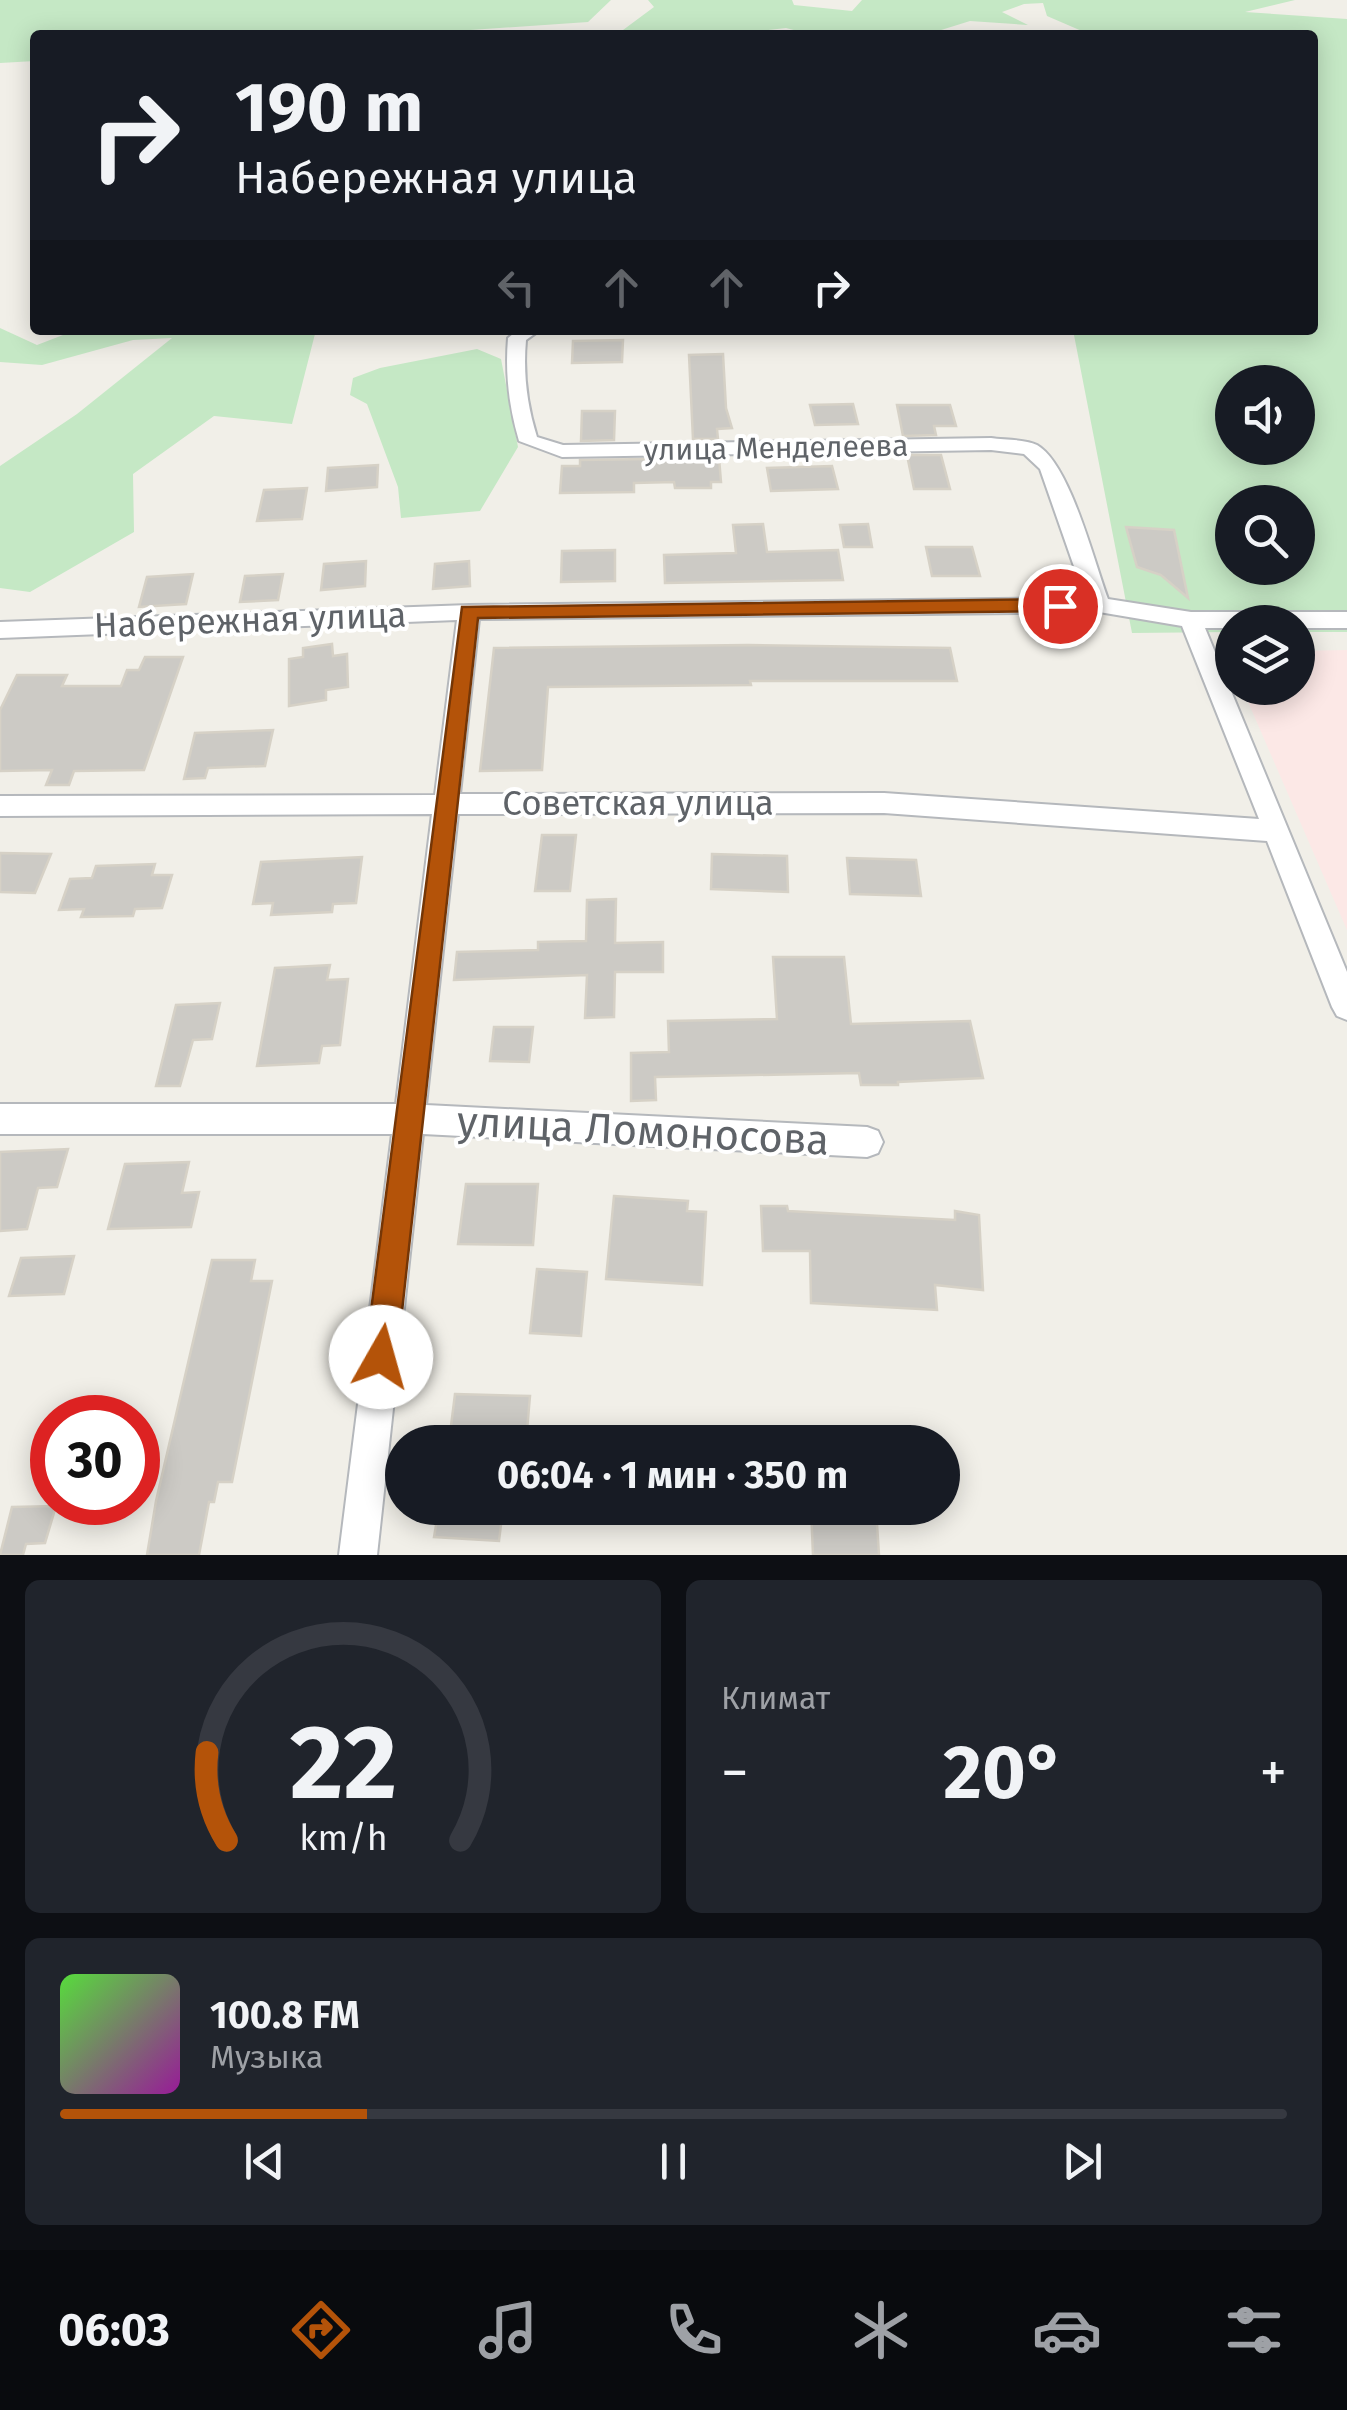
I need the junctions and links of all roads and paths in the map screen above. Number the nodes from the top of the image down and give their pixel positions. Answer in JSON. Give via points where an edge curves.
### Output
{"nodes":[{"id":1,"x":522,"y":335,"type":"edge"},
{"id":2,"x":1100,"y":606,"type":"junction"},
{"id":3,"x":469,"y":612,"type":"junction"},
{"id":4,"x":1191,"y":620,"type":"junction"},
{"id":5,"x":1347,"y":620,"type":"edge"},
{"id":6,"x":0,"y":630,"type":"edge"},
{"id":7,"x":445,"y":804,"type":"junction"},
{"id":8,"x":0,"y":806,"type":"edge"},
{"id":9,"x":1276,"y":831,"type":"junction"},
{"id":10,"x":1347,"y":1007,"type":"edge"},
{"id":11,"x":0,"y":1119,"type":"edge"},
{"id":12,"x":409,"y":1119,"type":"junction"},
{"id":13,"x":867,"y":1142,"type":"dead end"},
{"id":14,"x":358,"y":1555,"type":"edge"}],
"edges":[{"from":1,"to":2,"type":"street","name":"улица Менделеева","via":[[514,374],[518,408],[530,441],[562,452],[991,444],[1030,450],[1050,467]]},
{"from":2,"to":3,"type":"street","name":"Набережная улица"},
{"from":2,"to":4,"type":"street","name":"Набережная улица"},
{"from":3,"to":6,"type":"street","name":"Набережная улица"},
{"from":3,"to":7,"type":"street"},
{"from":4,"to":5,"type":"street","name":"Набережная улица"},
{"from":4,"to":9,"type":"street"},
{"from":7,"to":8,"type":"street","name":"Советская улица"},
{"from":7,"to":9,"type":"street","name":"Советская улица","via":[[884,803]]},
{"from":7,"to":12,"type":"street"},
{"from":9,"to":10,"type":"street"},
{"from":11,"to":12,"type":"street","name":"улица Ломоносова"},
{"from":12,"to":13,"type":"street","name":"улица Ломоносова"},
{"from":12,"to":14,"type":"street"}]}
